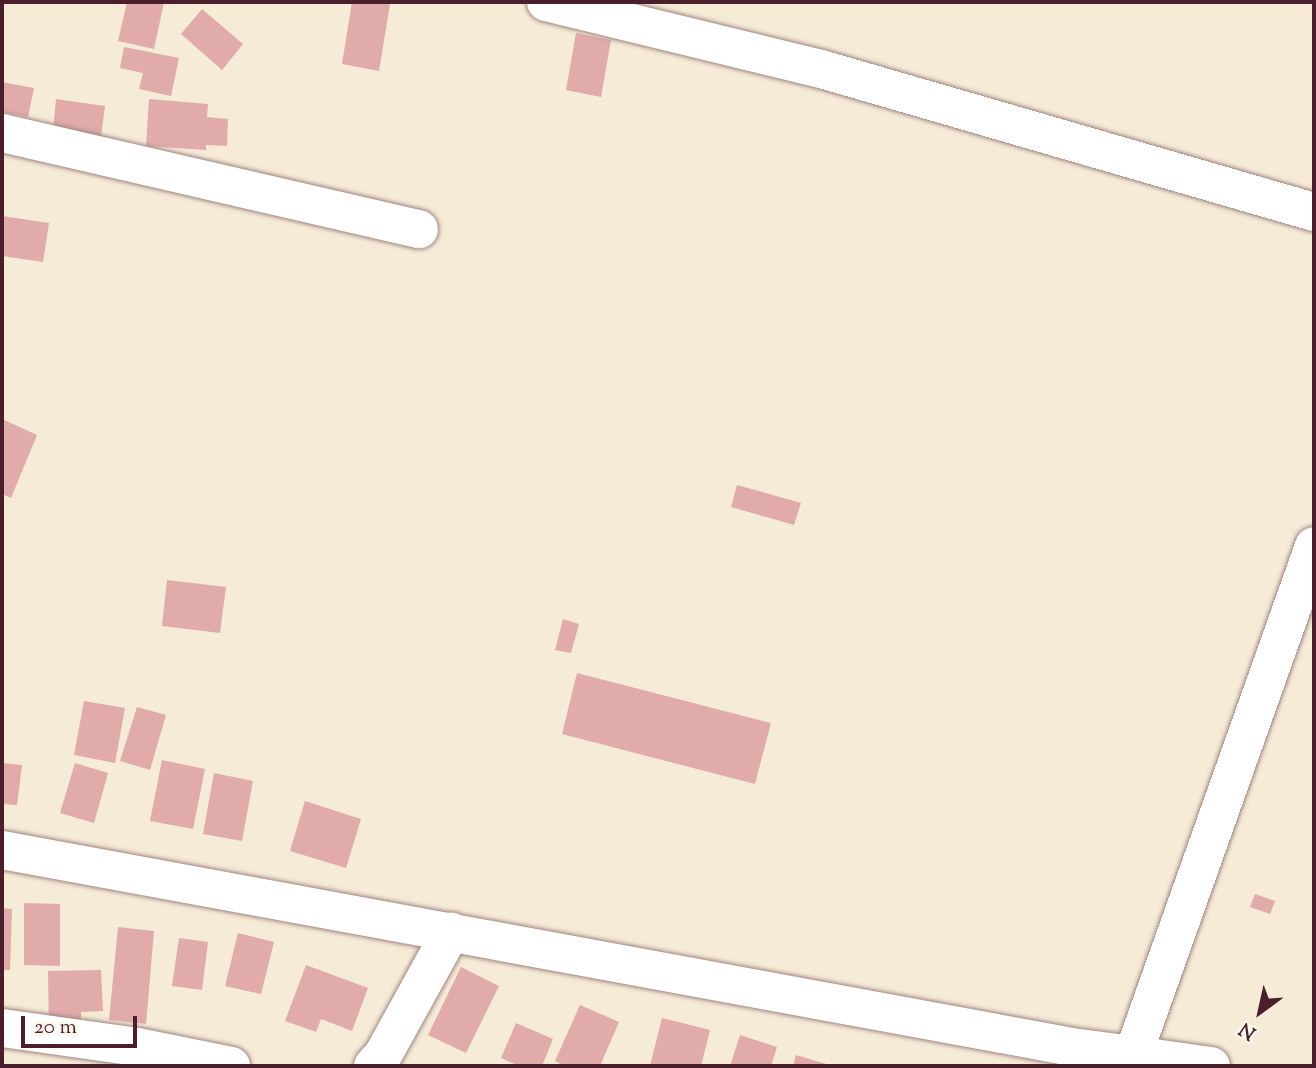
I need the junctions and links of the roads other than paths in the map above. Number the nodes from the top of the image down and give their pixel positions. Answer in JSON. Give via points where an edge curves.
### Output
{"nodes":[{"id":1,"x":546,"y":2,"type":"edge"},
{"id":2,"x":2,"y":133,"type":"edge"},
{"id":3,"x":1314,"y":212,"type":"edge"},
{"id":4,"x":419,"y":229,"type":"dead end"},
{"id":5,"x":1314,"y":546,"type":"edge"},
{"id":6,"x":2,"y":849,"type":"edge"},
{"id":7,"x":451,"y":932,"type":"junction"},
{"id":8,"x":2,"y":1028,"type":"edge"},
{"id":9,"x":1140,"y":1060,"type":"edge"},
{"id":10,"x":231,"y":1066,"type":"edge"},
{"id":11,"x":373,"y":1066,"type":"edge"},
{"id":12,"x":1211,"y":1066,"type":"edge"}],
"edges":[{"from":1,"to":3,"type":"street","via":[[821,69]]},
{"from":2,"to":4,"type":"street"},
{"from":5,"to":9,"type":"street"},
{"from":6,"to":7,"type":"street"},
{"from":7,"to":9,"type":"street"},
{"from":7,"to":11,"type":"street"},
{"from":8,"to":10,"type":"street","via":[[137,1046]]},
{"from":9,"to":12,"type":"street"}]}
